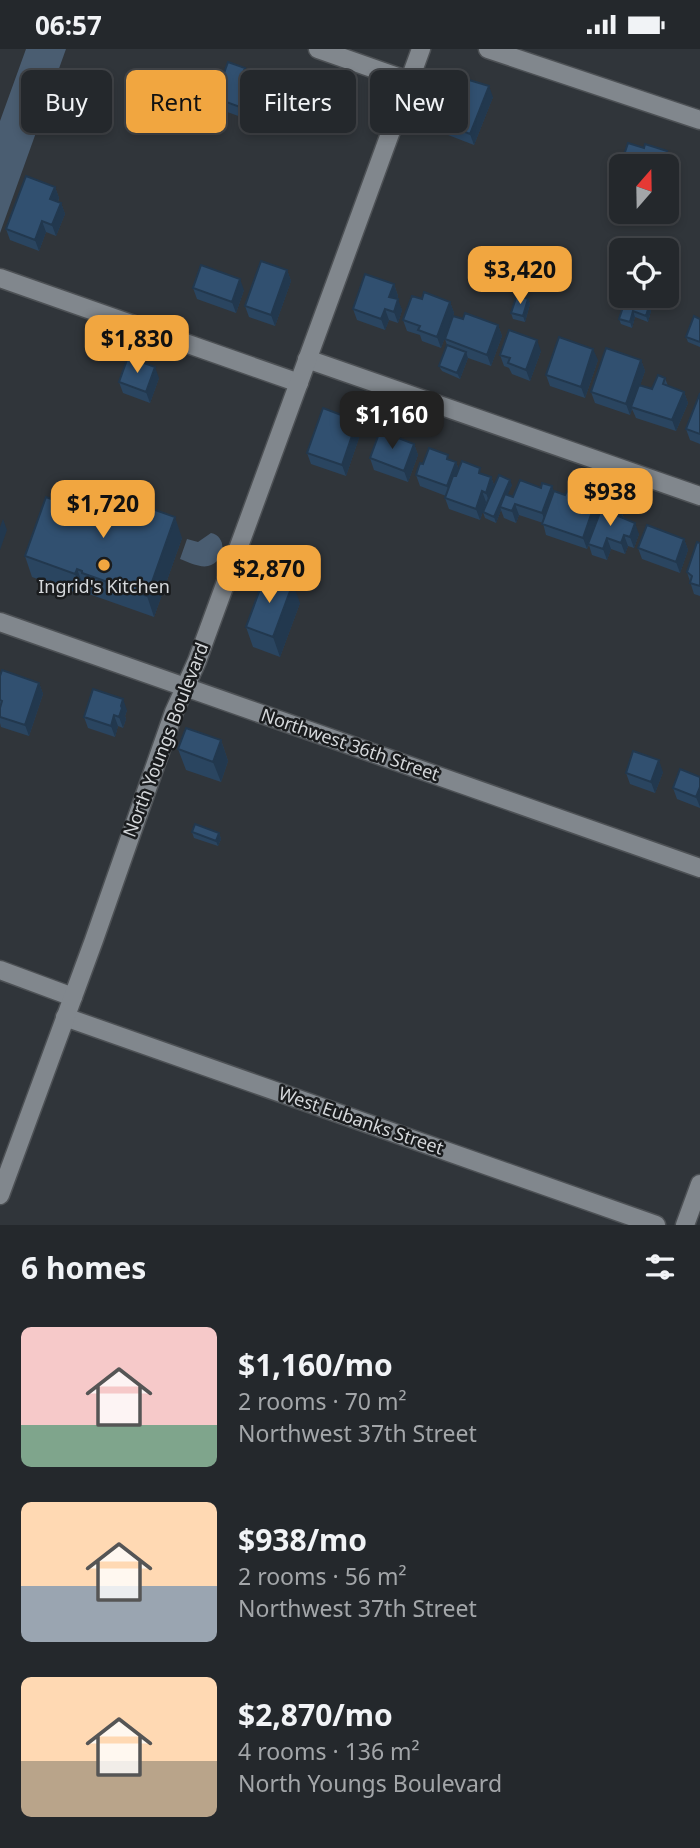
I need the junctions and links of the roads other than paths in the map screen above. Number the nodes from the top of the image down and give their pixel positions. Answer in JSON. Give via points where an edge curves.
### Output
{"nodes":[{"id":1,"x":318,"y":49,"type":"edge"},
{"id":2,"x":421,"y":49,"type":"edge"},
{"id":3,"x":488,"y":49,"type":"edge"},
{"id":4,"x":378,"y":70,"type":"edge"},
{"id":5,"x":414,"y":70,"type":"edge"},
{"id":6,"x":700,"y":120,"type":"edge"},
{"id":7,"x":391,"y":133,"type":"edge"},
{"id":8,"x":0,"y":278,"type":"edge"},
{"id":9,"x":307,"y":359,"type":"junction"},
{"id":10,"x":299,"y":383,"type":"junction"},
{"id":11,"x":700,"y":496,"type":"edge"},
{"id":12,"x":0,"y":622,"type":"edge"},
{"id":13,"x":185,"y":687,"type":"junction"},
{"id":14,"x":700,"y":868,"type":"edge"},
{"id":15,"x":0,"y":970,"type":"edge"},
{"id":16,"x":73,"y":997,"type":"junction"},
{"id":17,"x":65,"y":1017,"type":"junction"},
{"id":18,"x":700,"y":1184,"type":"edge"},
{"id":19,"x":0,"y":1195,"type":"edge"},
{"id":20,"x":656,"y":1225,"type":"edge"},
{"id":21,"x":685,"y":1225,"type":"edge"}],
"edges":[{"from":1,"to":4,"type":"street"},
{"from":2,"to":5,"type":"street","name":"North Youngs Boulevard"},
{"from":3,"to":6,"type":"street"},
{"from":7,"to":9,"type":"street","name":"North Youngs Boulevard"},
{"from":8,"to":10,"type":"street"},
{"from":9,"to":10,"type":"street","name":"North Youngs Boulevard"},
{"from":9,"to":11,"type":"street"},
{"from":10,"to":13,"type":"street","name":"North Youngs Boulevard"},
{"from":12,"to":13,"type":"street","name":"Northwest 36th Street"},
{"from":13,"to":14,"type":"street","name":"Northwest 36th Street"},
{"from":13,"to":16,"type":"street","name":"North Youngs Boulevard"},
{"from":15,"to":16,"type":"street"},
{"from":16,"to":17,"type":"street","name":"North Youngs Boulevard"},
{"from":17,"to":19,"type":"street","name":"North Youngs Boulevard"},
{"from":17,"to":20,"type":"street","name":"West Eubanks Street"},
{"from":18,"to":21,"type":"street"}]}
